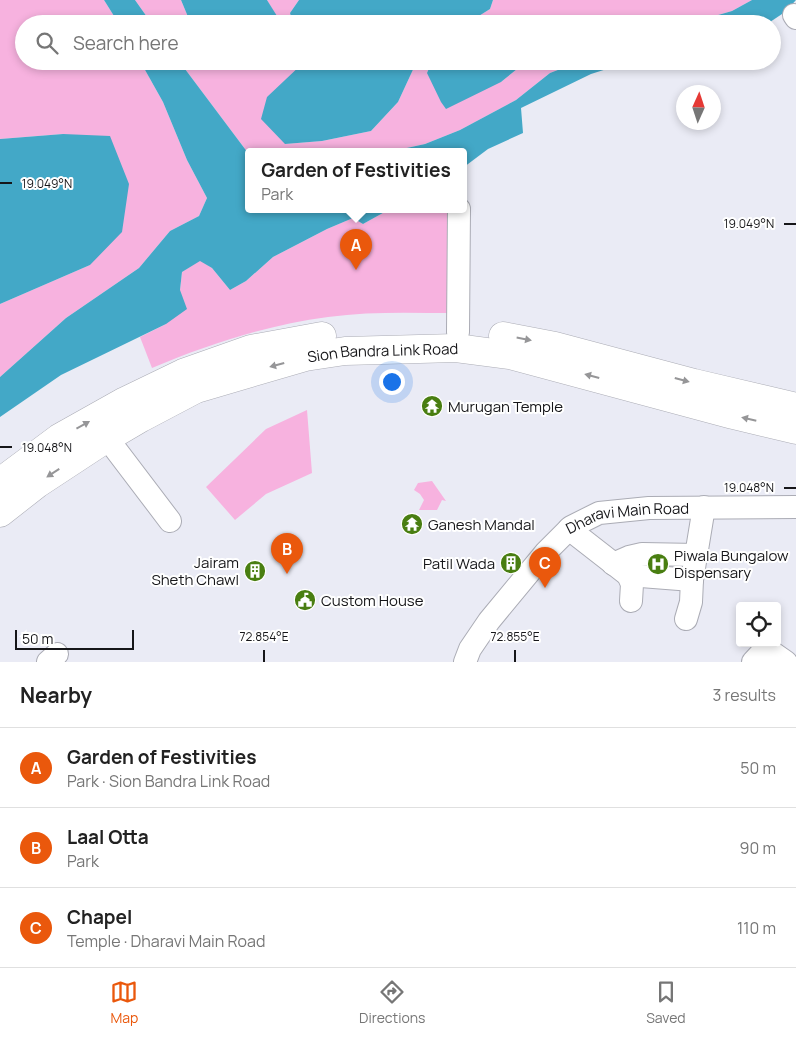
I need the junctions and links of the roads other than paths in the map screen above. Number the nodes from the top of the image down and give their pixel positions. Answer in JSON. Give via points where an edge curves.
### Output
{"nodes":[{"id":1,"x":459,"y":213,"type":"edge"},
{"id":2,"x":458,"y":332,"type":"junction"},
{"id":3,"x":192,"y":380,"type":"junction"},
{"id":4,"x":796,"y":407,"type":"edge"},
{"id":5,"x":796,"y":430,"type":"edge"},
{"id":6,"x":107,"y":438,"type":"junction"},
{"id":7,"x":0,"y":482,"type":"edge"},
{"id":8,"x":704,"y":507,"type":"junction"},
{"id":9,"x":796,"y":507,"type":"edge"},
{"id":10,"x":0,"y":513,"type":"edge"},
{"id":11,"x":170,"y":521,"type":"dead end"},
{"id":12,"x":569,"y":529,"type":"junction"},
{"id":13,"x":696,"y":555,"type":"junction"},
{"id":14,"x":620,"y":570,"type":"junction"},
{"id":15,"x":692,"y":580,"type":"junction"},
{"id":16,"x":631,"y":601,"type":"dead end"},
{"id":17,"x":686,"y":619,"type":"dead end"},
{"id":18,"x":465,"y":662,"type":"edge"},
{"id":19,"x":753,"y":662,"type":"edge"},
{"id":20,"x":786,"y":662,"type":"edge"}],
"edges":[{"from":1,"to":2,"type":"street"},
{"from":2,"to":3,"type":"main road","name":"Sion Bandra Link Road","via":[[322,336],[251,349]]},
{"from":2,"to":4,"type":"main road","name":"Sion Bandra Link Road","one_way":true,"via":[[508,336],[555,346],[694,384]]},
{"from":5,"to":3,"type":"main road","name":"Sion Bandra Link Road","one_way":true,"via":[[510,354],[456,348],[345,351]]},
{"from":3,"to":6,"type":"main road","name":"Sion Bandra Link Road"},
{"from":7,"to":3,"type":"main road","name":"Sion Bandra Link Road","one_way":true,"via":[[59,438],[125,401]]},
{"from":6,"to":10,"type":"main road","name":"Sion Bandra Link Road","one_way":true,"via":[[37,484]]},
{"from":6,"to":11,"type":"street"},
{"from":8,"to":9,"type":"street","name":"Dharavi Main Road"},
{"from":8,"to":12,"type":"street","name":"Dharavi Main Road","via":[[599,513]]},
{"from":8,"to":13,"type":"street"},
{"from":12,"to":14,"type":"street"},
{"from":12,"to":18,"type":"street","name":"Dharavi Main Road","via":[[489,622]]},
{"from":13,"to":14,"type":"street","via":[[629,556]]},
{"from":13,"to":15,"type":"street"},
{"from":14,"to":15,"type":"street"},
{"from":14,"to":16,"type":"street","via":[[632,584]]},
{"from":15,"to":17,"type":"street"},
{"from":19,"to":20,"type":"street","via":[[766,648]]}]}
